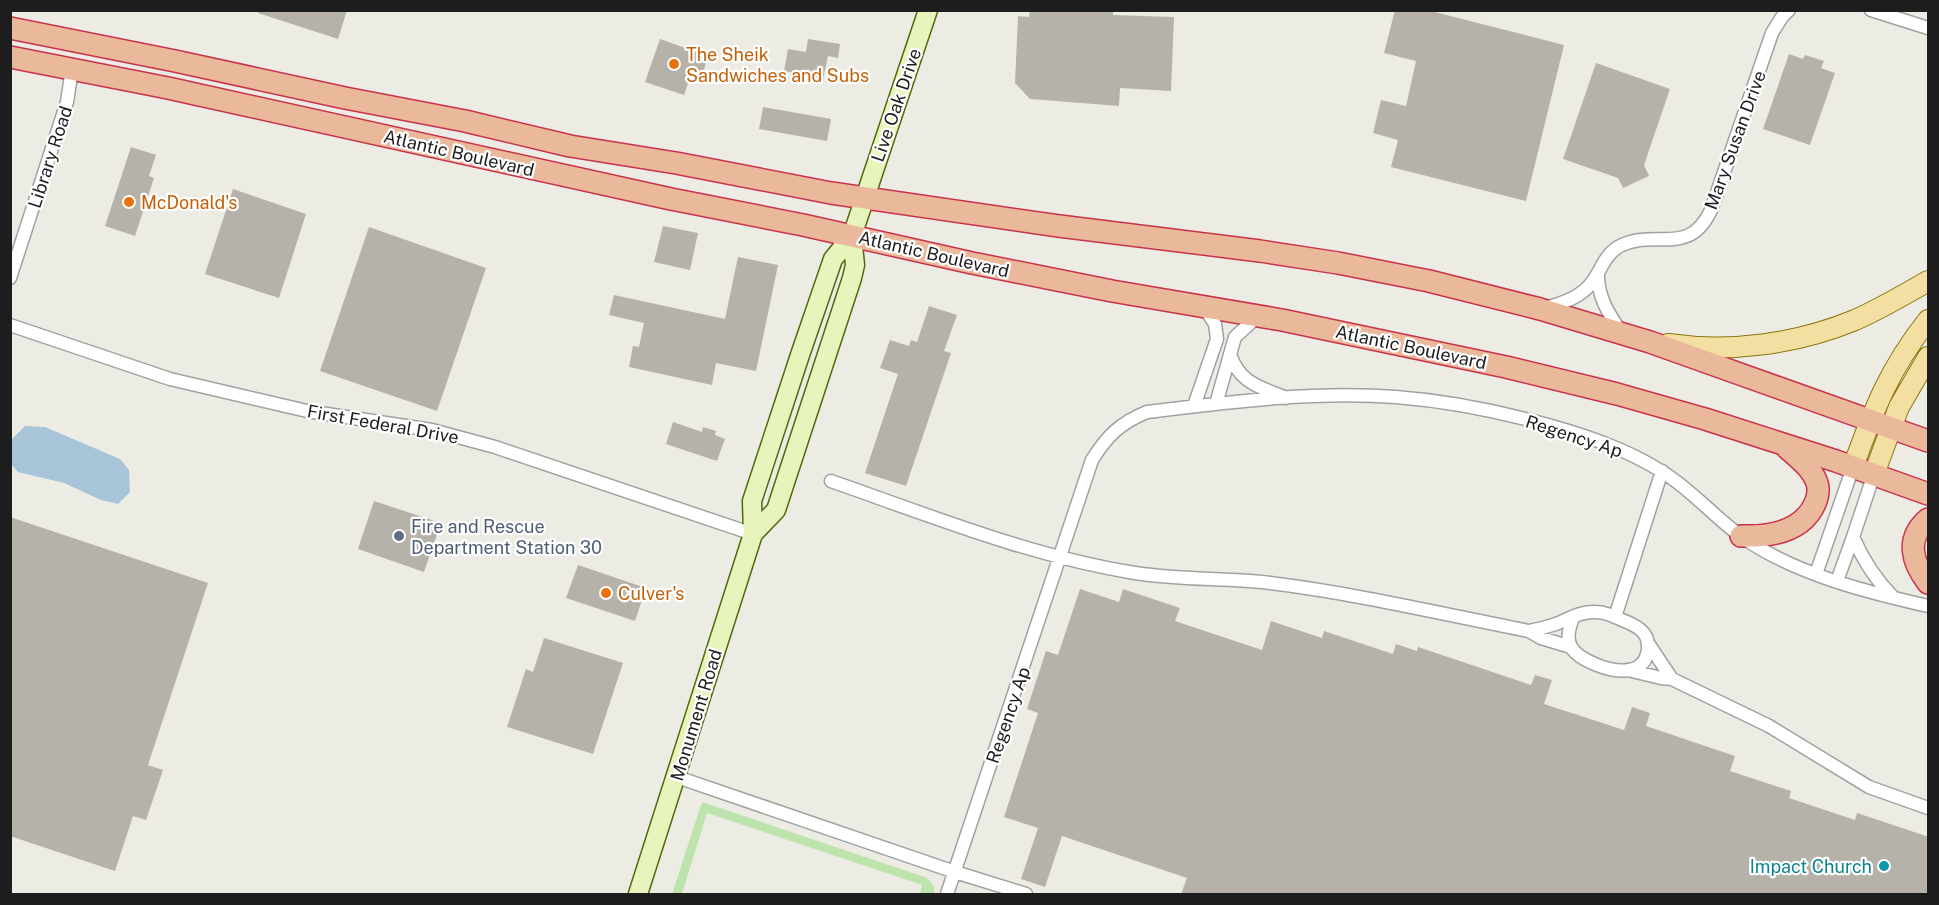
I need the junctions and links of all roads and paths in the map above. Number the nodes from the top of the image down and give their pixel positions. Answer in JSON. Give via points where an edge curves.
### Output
{"nodes":[{"id":1,"x":928,"y":10,"type":"edge"},
{"id":2,"x":1789,"y":10,"type":"edge"},
{"id":3,"x":1871,"y":10,"type":"edge"},
{"id":4,"x":10,"y":28,"type":"edge"},
{"id":5,"x":1929,"y":28,"type":"edge"},
{"id":6,"x":10,"y":57,"type":"edge"},
{"id":7,"x":72,"y":69,"type":"junction"},
{"id":8,"x":345,"y":98,"type":"junction"},
{"id":9,"x":302,"y":118,"type":"junction"},
{"id":10,"x":864,"y":198,"type":"junction"},
{"id":11,"x":852,"y":236,"type":"junction"},
{"id":12,"x":1598,"y":272,"type":"junction"},
{"id":13,"x":10,"y":278,"type":"edge"},
{"id":14,"x":1929,"y":281,"type":"edge"},
{"id":15,"x":1204,"y":307,"type":"junction"},
{"id":16,"x":1540,"y":309,"type":"junction"},
{"id":17,"x":1257,"y":316,"type":"junction"},
{"id":18,"x":1929,"y":320,"type":"edge"},
{"id":19,"x":10,"y":325,"type":"edge"},
{"id":20,"x":1622,"y":333,"type":"junction"},
{"id":21,"x":1230,"y":354,"type":"junction"},
{"id":22,"x":1929,"y":357,"type":"edge"},
{"id":23,"x":1287,"y":398,"type":"junction"},
{"id":24,"x":1216,"y":404,"type":"junction"},
{"id":25,"x":1194,"y":406,"type":"junction"},
{"id":26,"x":1870,"y":419,"type":"junction"},
{"id":27,"x":1891,"y":427,"type":"junction"},
{"id":28,"x":1929,"y":441,"type":"edge"},
{"id":29,"x":1782,"y":443,"type":"junction"},
{"id":30,"x":1854,"y":467,"type":"junction"},
{"id":31,"x":1662,"y":471,"type":"junction"},
{"id":32,"x":1874,"y":474,"type":"junction"},
{"id":33,"x":831,"y":481,"type":"dead end"},
{"id":34,"x":1929,"y":494,"type":"edge"},
{"id":35,"x":1929,"y":519,"type":"edge"},
{"id":36,"x":753,"y":534,"type":"junction"},
{"id":37,"x":1741,"y":536,"type":"junction"},
{"id":38,"x":1852,"y":537,"type":"junction"},
{"id":39,"x":1061,"y":557,"type":"junction"},
{"id":40,"x":1816,"y":574,"type":"junction"},
{"id":41,"x":1837,"y":581,"type":"junction"},
{"id":42,"x":1929,"y":583,"type":"edge"},
{"id":43,"x":1894,"y":598,"type":"junction"},
{"id":44,"x":1929,"y":606,"type":"edge"},
{"id":45,"x":1574,"y":616,"type":"junction"},
{"id":46,"x":1615,"y":617,"type":"junction"},
{"id":47,"x":1529,"y":631,"type":"junction"},
{"id":48,"x":1648,"y":643,"type":"junction"},
{"id":49,"x":1571,"y":647,"type":"junction"},
{"id":50,"x":1632,"y":671,"type":"junction"},
{"id":51,"x":1672,"y":679,"type":"junction"},
{"id":52,"x":677,"y":777,"type":"junction"},
{"id":53,"x":1929,"y":808,"type":"edge"},
{"id":54,"x":955,"y":872,"type":"junction"},
{"id":55,"x":638,"y":894,"type":"edge"},
{"id":56,"x":947,"y":894,"type":"edge"},
{"id":57,"x":1026,"y":894,"type":"edge"}],
"edges":[{"from":1,"to":10,"type":"main road","name":"Live Oak Drive"},
{"from":2,"to":12,"type":"street","name":"Mary Susan Drive","via":[[1772,33],[1711,210],[1701,226],[1681,238],[1623,244],[1608,255]]},
{"from":3,"to":5,"type":"street"},
{"from":4,"to":8,"type":"highway","name":"Atlantic Boulevard"},
{"from":6,"to":7,"type":"highway","name":"Atlantic Boulevard"},
{"from":7,"to":9,"type":"highway","name":"Atlantic Boulevard"},
{"from":7,"to":13,"type":"street","name":"Library Road","via":[[67,102]]},
{"from":8,"to":9,"type":"highway","via":[[332,114],[311,110]]},
{"from":8,"to":10,"type":"highway","name":"Atlantic Boulevard","via":[[570,146]]},
{"from":9,"to":11,"type":"highway","name":"Atlantic Boulevard"},
{"from":10,"to":11,"type":"main road","name":"Monument Road"},
{"from":10,"to":16,"type":"highway","name":"Atlantic Boulevard","via":[[1317,260],[1429,281]]},
{"from":11,"to":15,"type":"highway","name":"Atlantic Boulevard","via":[[1000,269]]},
{"from":11,"to":36,"type":"main road","name":"Monument Road","via":[[833,259],[800,355],[752,501]]},
{"from":11,"to":36,"type":"main road","name":"Monument Road","via":[[852,278],[776,510]]},
{"from":12,"to":16,"type":"street","name":"Mary Susan Drive","via":[[1580,294]]},
{"from":12,"to":20,"type":"street","via":[[1601,296]]},
{"from":14,"to":20,"type":"main road","name":"Atlantic Boulevard","via":[[1848,323],[1773,343],[1681,346]]},
{"from":15,"to":17,"type":"highway","name":"Atlantic Boulevard"},
{"from":15,"to":25,"type":"street","via":[[1215,324],[1217,339]]},
{"from":16,"to":20,"type":"highway","name":"Atlantic Boulevard"},
{"from":17,"to":21,"type":"street","via":[[1235,337]]},
{"from":17,"to":29,"type":"highway","name":"Atlantic Boulevard","via":[[1562,380]]},
{"from":18,"to":26,"type":"main road","via":[[1892,372]]},
{"from":19,"to":36,"type":"street","name":"First Federal Drive","via":[[170,379],[245,398],[432,430],[495,447]]},
{"from":20,"to":26,"type":"highway","name":"Atlantic Boulevard"},
{"from":21,"to":23,"type":"street","via":[[1242,376]]},
{"from":21,"to":24,"type":"street"},
{"from":22,"to":27,"type":"main road","via":[[1906,393]]},
{"from":23,"to":24,"type":"street","name":"Regency Ap"},
{"from":23,"to":31,"type":"street","name":"Regency Ap","via":[[1396,397],[1483,409],[1595,439]]},
{"from":24,"to":25,"type":"street","name":"Regency Ap"},
{"from":25,"to":39,"type":"street","name":"Regency Ap","via":[[1147,412],[1126,421],[1113,433],[1092,460]]},
{"from":26,"to":27,"type":"highway","name":"Atlantic Boulevard"},
{"from":26,"to":30,"type":"main road"},
{"from":27,"to":28,"type":"highway","name":"Atlantic Boulevard"},
{"from":27,"to":32,"type":"main road"},
{"from":29,"to":30,"type":"highway","name":"Atlantic Boulevard"},
{"from":29,"to":37,"type":"highway","via":[[1808,467],[1818,483],[1812,512],[1799,524],[1777,533]]},
{"from":30,"to":32,"type":"highway","name":"Atlantic Boulevard"},
{"from":30,"to":40,"type":"street"},
{"from":31,"to":37,"type":"street","name":"Regency Ap"},
{"from":31,"to":46,"type":"street"},
{"from":32,"to":34,"type":"highway","name":"Atlantic Boulevard"},
{"from":32,"to":38,"type":"street"},
{"from":33,"to":39,"type":"street"},
{"from":35,"to":42,"type":"highway","via":[[1915,537],[1912,552],[1918,570]]},
{"from":36,"to":52,"type":"main road","name":"Monument Road"},
{"from":37,"to":40,"type":"street","name":"Regency Ap","via":[[1778,559]]},
{"from":38,"to":41,"type":"street"},
{"from":38,"to":43,"type":"street","via":[[1870,570]]},
{"from":39,"to":47,"type":"street","via":[[1134,573],[1331,591]]},
{"from":39,"to":54,"type":"street","name":"Regency Ap"},
{"from":40,"to":41,"type":"street","name":"Regency Ap"},
{"from":41,"to":43,"type":"street","name":"Regency Ap"},
{"from":43,"to":44,"type":"street","name":"Regency Ap"},
{"from":45,"to":46,"type":"street","via":[[1598,612]]},
{"from":45,"to":47,"type":"street"},
{"from":45,"to":49,"type":"street","via":[[1568,629]]},
{"from":46,"to":48,"type":"street","via":[[1645,634]]},
{"from":47,"to":49,"type":"street"},
{"from":48,"to":50,"type":"street","via":[[1643,664]]},
{"from":48,"to":51,"type":"street"},
{"from":49,"to":50,"type":"street","via":[[1578,656],[1603,668]]},
{"from":50,"to":51,"type":"street"},
{"from":51,"to":53,"type":"street","via":[[1769,726],[1869,787]]},
{"from":52,"to":54,"type":"street"},
{"from":52,"to":55,"type":"main road","name":"Monument Road"},
{"from":54,"to":56,"type":"street","name":"Regency Ap"},
{"from":54,"to":57,"type":"street"}]}
